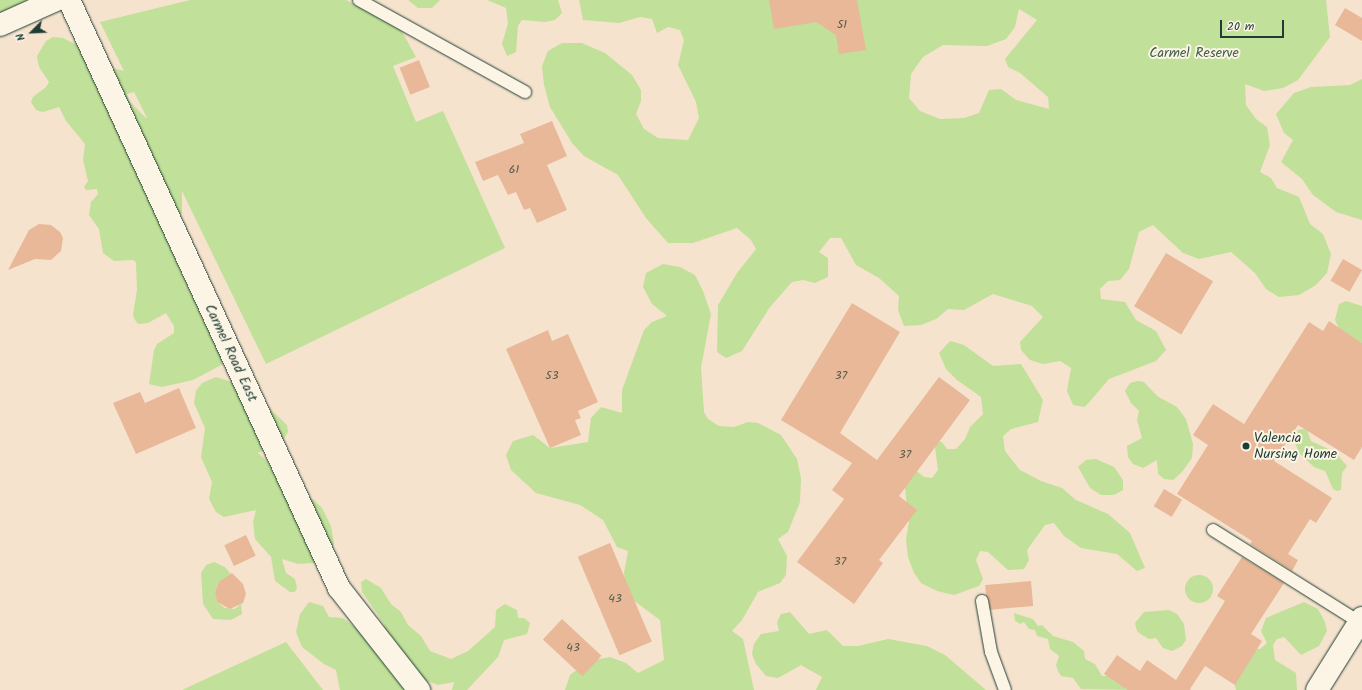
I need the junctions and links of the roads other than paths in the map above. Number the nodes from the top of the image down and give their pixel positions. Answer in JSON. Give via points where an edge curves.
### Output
{"nodes":[{"id":1,"x":56,"y":0,"type":"edge"},
{"id":2,"x":69,"y":0,"type":"edge"},
{"id":3,"x":359,"y":0,"type":"edge"},
{"id":4,"x":0,"y":25,"type":"edge"},
{"id":5,"x":525,"y":92,"type":"dead end"},
{"id":6,"x":1213,"y":530,"type":"dead end"},
{"id":7,"x":982,"y":601,"type":"dead end"},
{"id":8,"x":1361,"y":620,"type":"edge"},
{"id":9,"x":418,"y":690,"type":"edge"},
{"id":10,"x":1005,"y":690,"type":"edge"},
{"id":11,"x":1317,"y":690,"type":"edge"}],
"edges":[{"from":1,"to":4,"type":"street"},
{"from":2,"to":9,"type":"street","name":"Carmel Road East","via":[[339,588]]},
{"from":3,"to":5,"type":"lane"},
{"from":6,"to":8,"type":"lane"},
{"from":7,"to":10,"type":"lane","via":[[991,652]]},
{"from":8,"to":11,"type":"street"}]}
